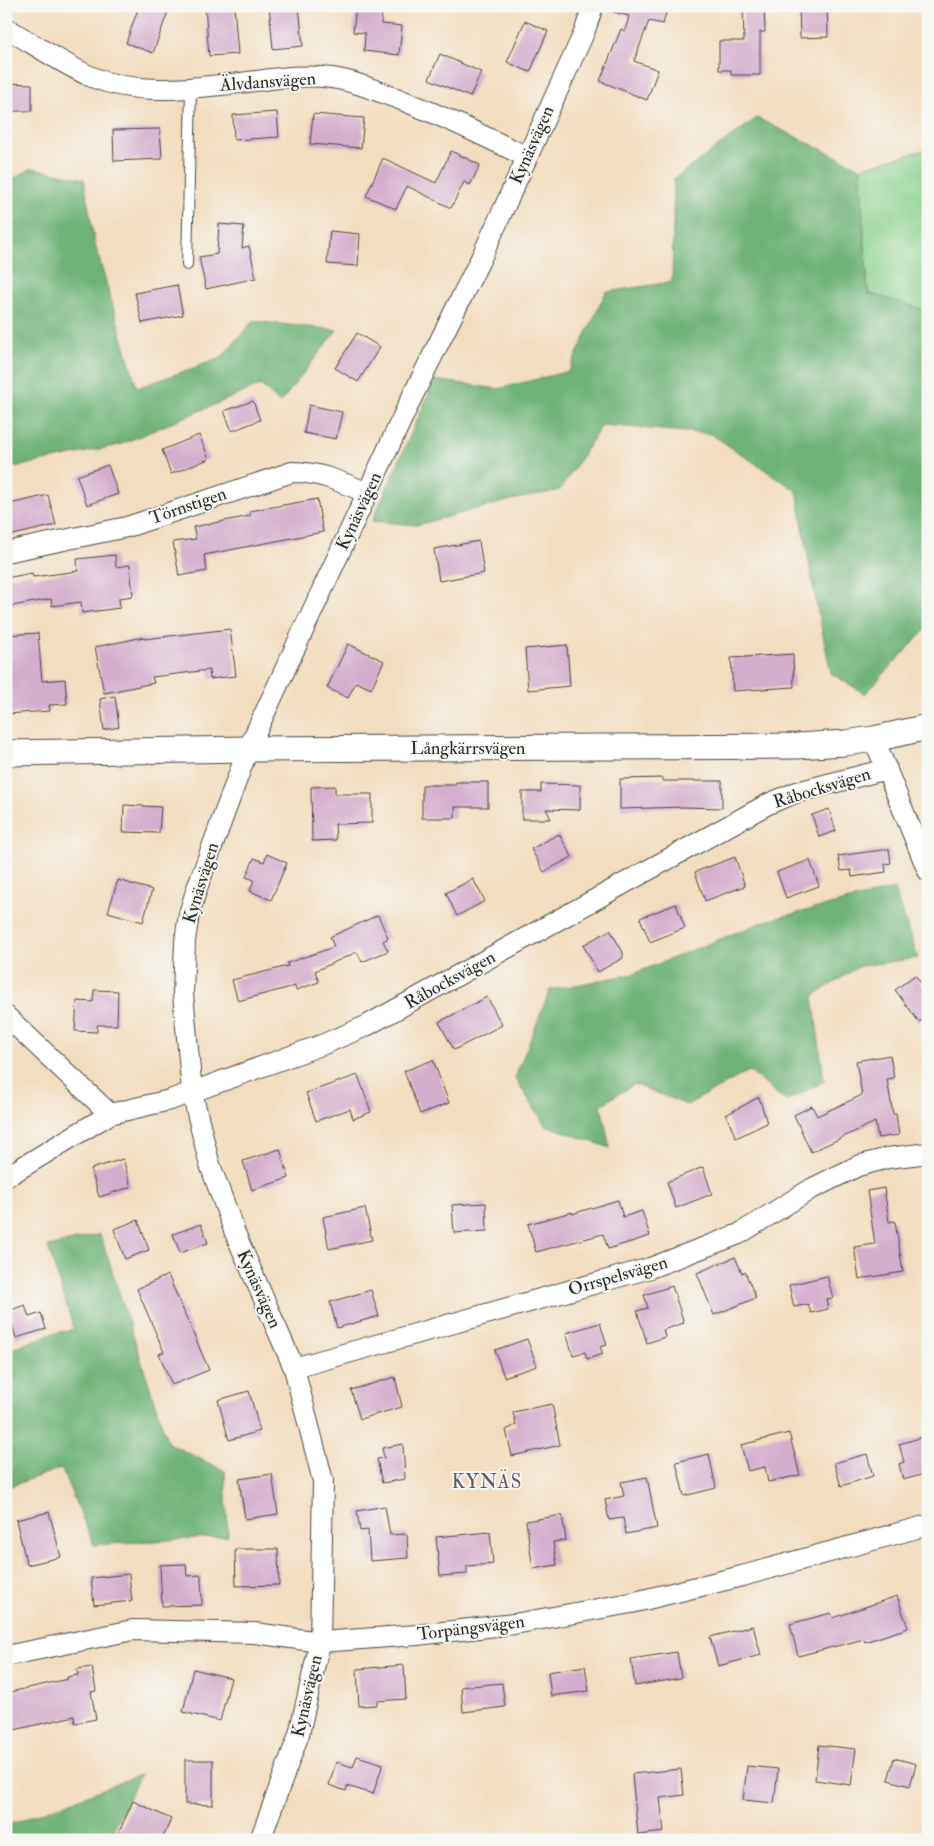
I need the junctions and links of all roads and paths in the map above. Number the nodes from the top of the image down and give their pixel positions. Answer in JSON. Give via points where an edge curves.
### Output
{"nodes":[{"id":1,"x":593,"y":6,"type":"edge"},
{"id":2,"x":6,"y":28,"type":"edge"},
{"id":3,"x":191,"y":88,"type":"junction"},
{"id":4,"x":527,"y":157,"type":"junction"},
{"id":5,"x":187,"y":265,"type":"dead end"},
{"id":6,"x":367,"y":493,"type":"junction"},
{"id":7,"x":6,"y":552,"type":"edge"},
{"id":8,"x":928,"y":727,"type":"edge"},
{"id":9,"x":874,"y":739,"type":"junction"},
{"id":10,"x":248,"y":750,"type":"junction"},
{"id":11,"x":6,"y":753,"type":"edge"},
{"id":12,"x":887,"y":769,"type":"junction"},
{"id":13,"x":928,"y":871,"type":"edge"},
{"id":14,"x":6,"y":1016,"type":"edge"},
{"id":15,"x":192,"y":1092,"type":"junction"},
{"id":16,"x":110,"y":1114,"type":"junction"},
{"id":17,"x":928,"y":1153,"type":"edge"},
{"id":18,"x":6,"y":1177,"type":"edge"},
{"id":19,"x":294,"y":1368,"type":"junction"},
{"id":20,"x":928,"y":1525,"type":"edge"},
{"id":21,"x":320,"y":1642,"type":"junction"},
{"id":22,"x":6,"y":1656,"type":"edge"},
{"id":23,"x":260,"y":1840,"type":"edge"}],
"edges":[{"from":1,"to":4,"type":"street","name":"Kynäsvägen"},
{"from":2,"to":3,"type":"street","name":"Älvdansvägen","via":[[93,77],[118,85],[155,90]]},
{"from":3,"to":4,"type":"street","name":"Älvdansvägen","via":[[296,77],[353,81],[436,113]]},
{"from":3,"to":5,"type":"lane"},
{"from":4,"to":6,"type":"street","name":"Kynäsvägen"},
{"from":6,"to":7,"type":"street","name":"Törnstigen","via":[[315,473],[292,472],[127,527]]},
{"from":6,"to":10,"type":"street","name":"Kynäsvägen"},
{"from":8,"to":9,"type":"street","name":"Långkärrsvägen"},
{"from":9,"to":10,"type":"street","name":"Långkärrsvägen","via":[[797,746]]},
{"from":9,"to":12,"type":"street"},
{"from":10,"to":11,"type":"street","name":"Långkärrsvägen"},
{"from":10,"to":15,"type":"street","name":"Kynäsvägen","via":[[189,914],[183,994]]},
{"from":12,"to":13,"type":"street"},
{"from":12,"to":15,"type":"street","name":"Råbocksvägen","via":[[797,792],[768,804],[366,1026]]},
{"from":14,"to":16,"type":"street"},
{"from":15,"to":16,"type":"street","name":"Råbocksvägen"},
{"from":15,"to":19,"type":"street","name":"Kynäsvägen","via":[[209,1162],[235,1233]]},
{"from":16,"to":18,"type":"street","name":"Råbocksvägen"},
{"from":17,"to":19,"type":"street","name":"Orrspelsvägen","via":[[858,1166],[811,1189],[739,1234],[650,1268]]},
{"from":19,"to":21,"type":"street","name":"Kynäsvägen","via":[[323,1481]]},
{"from":20,"to":21,"type":"street","name":"Torpängsvägen","via":[[631,1603],[514,1624]]},
{"from":21,"to":22,"type":"street","name":"Torpängsvägen","via":[[255,1633],[133,1630]]},
{"from":21,"to":23,"type":"street","name":"Kynäsvägen","via":[[299,1734]]}]}
